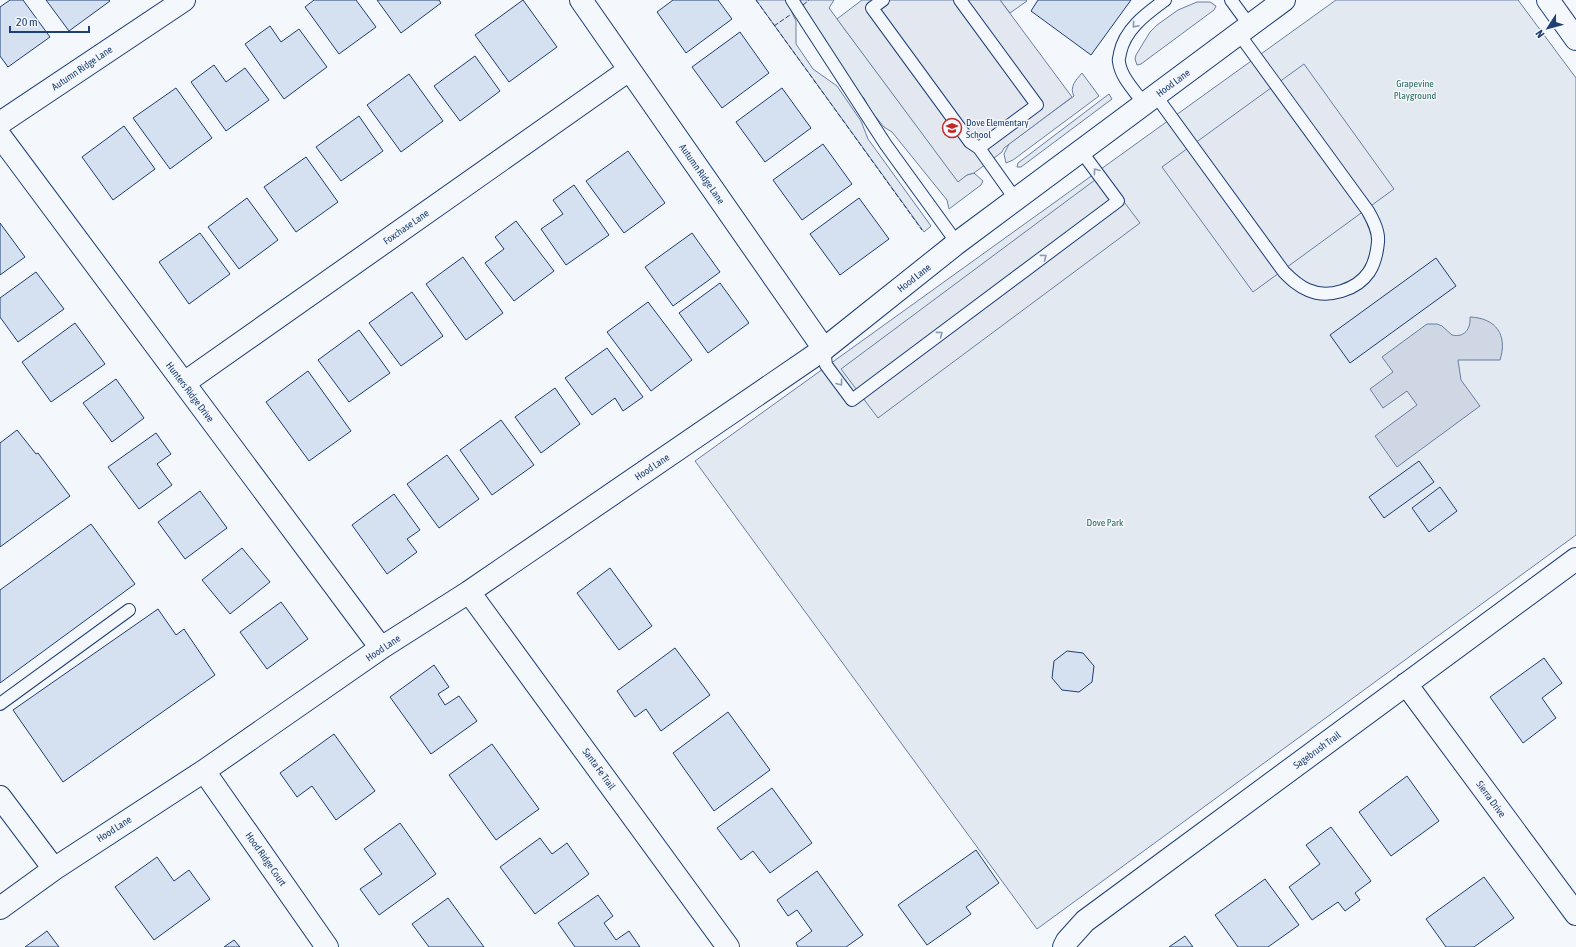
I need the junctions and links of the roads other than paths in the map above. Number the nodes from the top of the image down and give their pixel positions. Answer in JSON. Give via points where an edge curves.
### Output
{"nodes":[{"id":1,"x":184,"y":0,"type":"edge"},
{"id":2,"x":581,"y":0,"type":"edge"},
{"id":3,"x":792,"y":0,"type":"edge"},
{"id":4,"x":883,"y":0,"type":"edge"},
{"id":5,"x":960,"y":0,"type":"edge"},
{"id":6,"x":1165,"y":0,"type":"edge"},
{"id":7,"x":1231,"y":0,"type":"edge"},
{"id":8,"x":1284,"y":0,"type":"edge"},
{"id":9,"x":1548,"y":0,"type":"edge"},
{"id":10,"x":1245,"y":30,"type":"junction"},
{"id":11,"x":1576,"y":39,"type":"edge"},
{"id":12,"x":629,"y":70,"type":"junction"},
{"id":13,"x":1150,"y":100,"type":"junction"},
{"id":14,"x":0,"y":122,"type":"edge"},
{"id":15,"x":0,"y":136,"type":"edge"},
{"id":16,"x":979,"y":148,"type":"junction"},
{"id":17,"x":1081,"y":152,"type":"junction"},
{"id":18,"x":1016,"y":200,"type":"junction"},
{"id":19,"x":958,"y":243,"type":"junction"},
{"id":20,"x":824,"y":349,"type":"junction"},
{"id":21,"x":184,"y":383,"type":"junction"},
{"id":22,"x":1576,"y":559,"type":"edge"},
{"id":23,"x":469,"y":592,"type":"junction"},
{"id":24,"x":129,"y":610,"type":"dead end"},
{"id":25,"x":381,"y":648,"type":"junction"},
{"id":26,"x":1406,"y":684,"type":"junction"},
{"id":27,"x":0,"y":704,"type":"edge"},
{"id":28,"x":204,"y":771,"type":"junction"},
{"id":29,"x":0,"y":797,"type":"edge"},
{"id":30,"x":54,"y":869,"type":"junction"},
{"id":31,"x":0,"y":908,"type":"edge"},
{"id":32,"x":1576,"y":914,"type":"edge"},
{"id":33,"x":327,"y":947,"type":"edge"},
{"id":34,"x":728,"y":947,"type":"edge"},
{"id":35,"x":1064,"y":947,"type":"edge"}],
"edges":[{"from":1,"to":14,"type":"street","name":"Autumn Ridge Lane"},
{"from":2,"to":12,"type":"street","name":"Autumn Ridge Lane"},
{"from":3,"to":19,"type":"lane","via":[[886,145]]},
{"from":4,"to":16,"type":"lane","via":[[872,8],[970,142]]},
{"from":5,"to":16,"type":"lane","via":[[1037,105]]},
{"from":6,"to":13,"type":"lane","one_way":true,"via":[[1133,26],[1125,39],[1119,61],[1122,72]]},
{"from":7,"to":10,"type":"lane"},
{"from":8,"to":10,"type":"street","name":"Hood Lane"},
{"from":9,"to":11,"type":"street"},
{"from":10,"to":13,"type":"street","name":"Hood Lane"},
{"from":10,"to":13,"type":"lane","via":[[1375,225],[1378,241],[1376,258],[1369,272],[1357,284],[1342,291],[1326,294],[1310,291],[1295,283]]},
{"from":12,"to":20,"type":"street","name":"Autumn Ridge Lane"},
{"from":12,"to":21,"type":"street","name":"Foxchase Lane"},
{"from":13,"to":17,"type":"street","name":"Hood Lane"},
{"from":15,"to":21,"type":"street","name":"Hunters Ridge Drive"},
{"from":16,"to":18,"type":"lane"},
{"from":17,"to":18,"type":"street","name":"Hood Lane"},
{"from":20,"to":17,"type":"lane","one_way":true,"via":[[826,365],[852,400],[1118,201]]},
{"from":18,"to":19,"type":"street","name":"Hood Lane"},
{"from":19,"to":20,"type":"street","name":"Hood Lane"},
{"from":20,"to":23,"type":"street","name":"Hood Lane"},
{"from":21,"to":25,"type":"street","name":"Hunters Ridge Drive"},
{"from":22,"to":26,"type":"street","name":"Sagebrush Trail"},
{"from":23,"to":25,"type":"street","name":"Hood Lane"},
{"from":23,"to":34,"type":"street","name":"Santa Fe Trail"},
{"from":24,"to":27,"type":"lane"},
{"from":25,"to":28,"type":"street","name":"Hood Lane"},
{"from":26,"to":32,"type":"street","name":"Sierra Drive"},
{"from":26,"to":35,"type":"street","name":"Sagebrush Trail","via":[[1085,921]]},
{"from":28,"to":30,"type":"street","name":"Hood Lane"},
{"from":28,"to":33,"type":"street","name":"Hood Ridge Court"},
{"from":29,"to":30,"type":"street"},
{"from":30,"to":31,"type":"street","name":"Hood Lane"}]}
